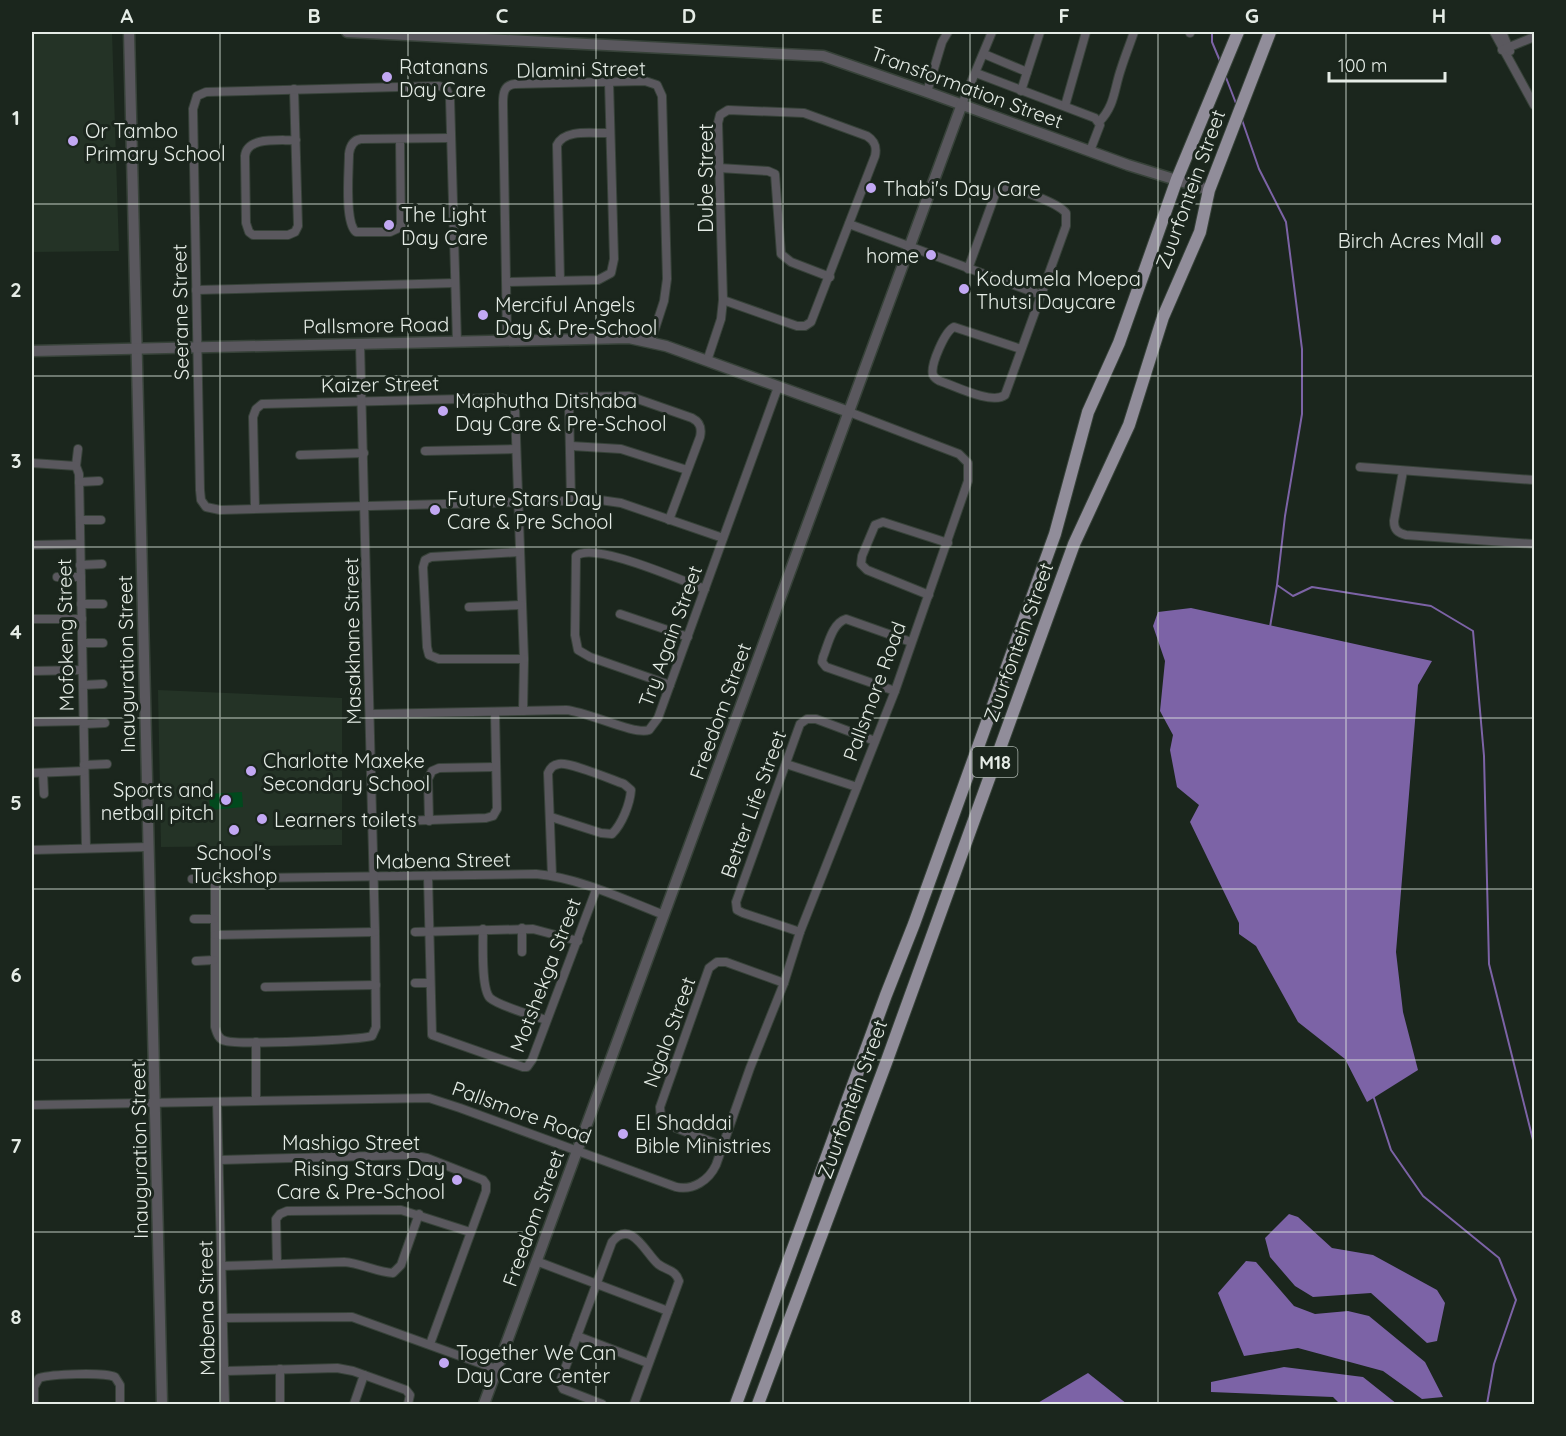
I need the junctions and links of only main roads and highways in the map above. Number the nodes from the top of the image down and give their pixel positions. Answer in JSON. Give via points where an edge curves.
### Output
{"nodes":[{"id":1,"x":1238,"y":32,"type":"edge"},
{"id":2,"x":1270,"y":32,"type":"edge"},
{"id":3,"x":736,"y":1404,"type":"edge"},
{"id":4,"x":758,"y":1404,"type":"edge"}],
"edges":[{"from":1,"to":3,"type":"main road","name":"Zuurfontein Street","number":"M18","via":[[1177,179],[1119,343],[1088,412],[1055,534]]},
{"from":2,"to":4,"type":"main road","name":"Zuurfontein Street","number":"M18","via":[[1209,190],[1200,232],[1161,325],[1129,425],[1074,544]]}]}
